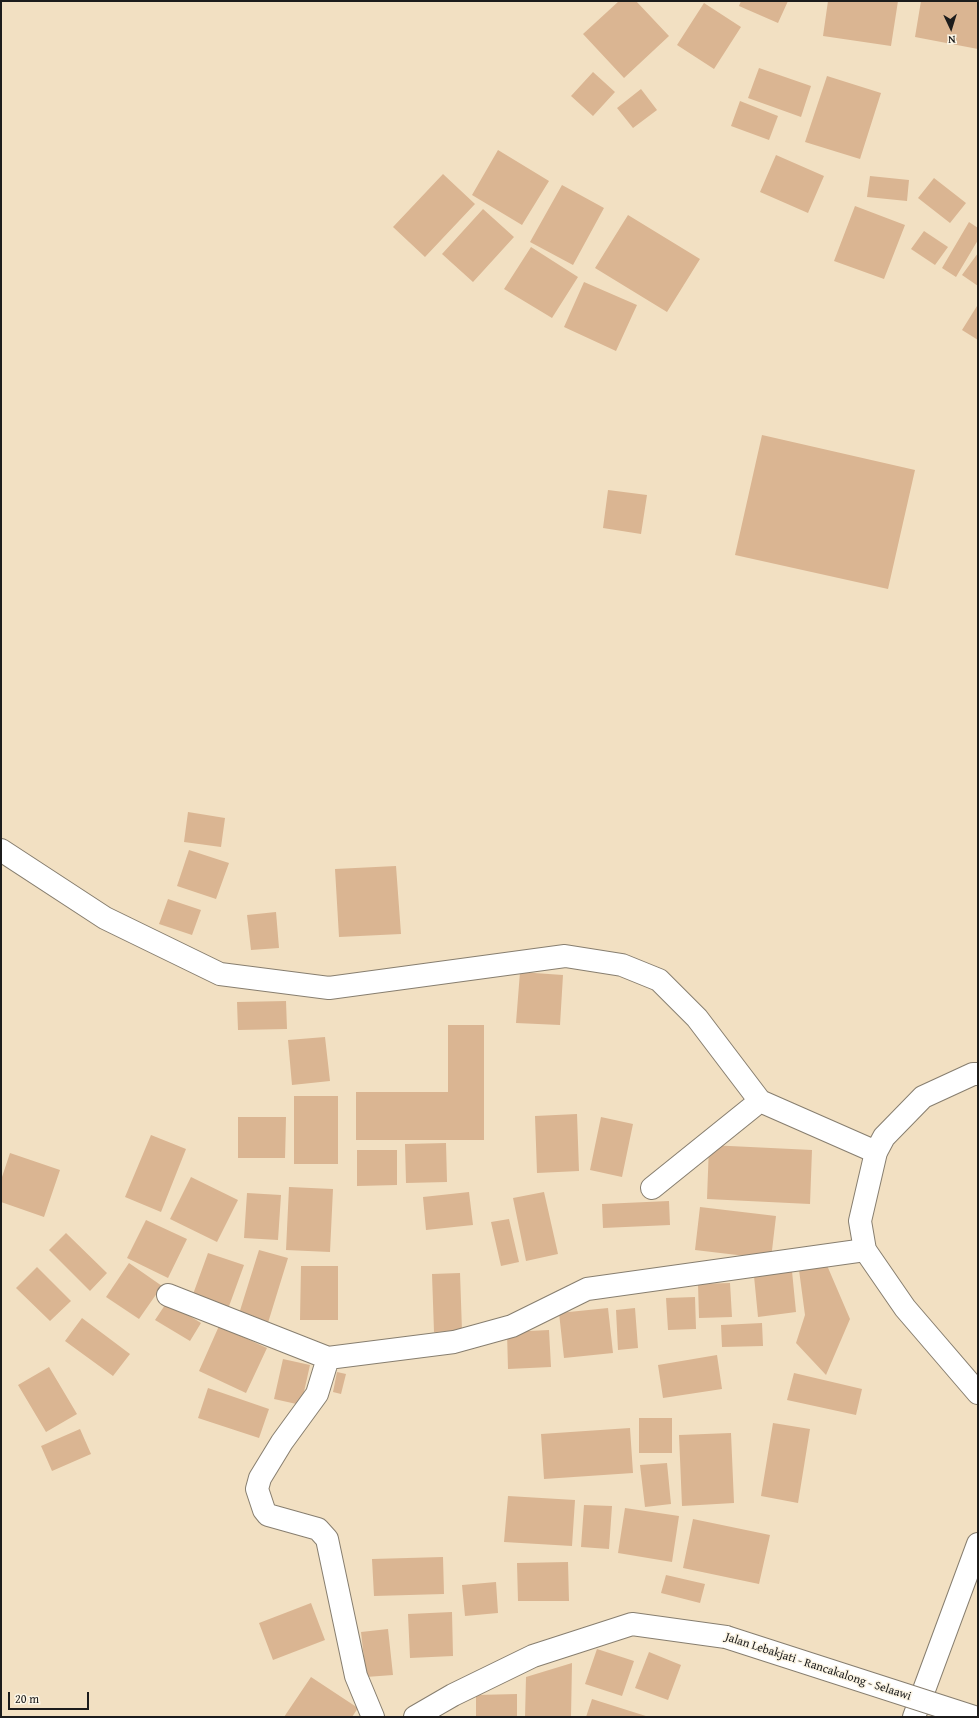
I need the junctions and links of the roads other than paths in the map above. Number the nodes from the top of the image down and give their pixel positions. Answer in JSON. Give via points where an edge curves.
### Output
{"nodes":[{"id":1,"x":1,"y":850,"type":"edge"},
{"id":2,"x":978,"y":1074,"type":"edge"},
{"id":3,"x":760,"y":1101,"type":"junction"},
{"id":4,"x":876,"y":1152,"type":"junction"},
{"id":5,"x":652,"y":1188,"type":"dead end"},
{"id":6,"x":865,"y":1250,"type":"junction"},
{"id":7,"x":168,"y":1295,"type":"dead end"},
{"id":8,"x":328,"y":1358,"type":"junction"},
{"id":9,"x":978,"y":1393,"type":"edge"},
{"id":10,"x":978,"y":1544,"type":"edge"},
{"id":11,"x":373,"y":1717,"type":"edge"},
{"id":12,"x":415,"y":1717,"type":"edge"},
{"id":13,"x":914,"y":1717,"type":"edge"},
{"id":14,"x":974,"y":1717,"type":"edge"}],
"edges":[{"from":1,"to":3,"type":"main road","via":[[104,918],[220,974],[329,988],[564,956],[622,965],[659,980],[697,1018]]},
{"from":2,"to":4,"type":"main road","via":[[923,1097],[884,1138]]},
{"from":3,"to":4,"type":"main road"},
{"from":3,"to":5,"type":"main road"},
{"from":4,"to":6,"type":"main road","via":[[860,1221]]},
{"from":6,"to":8,"type":"main road","via":[[587,1289],[512,1326],[454,1342]]},
{"from":6,"to":9,"type":"main road","via":[[905,1308]]},
{"from":7,"to":8,"type":"main road"},
{"from":8,"to":11,"type":"main road","via":[[317,1394],[282,1442],[260,1478],[257,1489],[268,1515],[318,1529],[327,1539],[356,1676]]},
{"from":10,"to":13,"type":"main road"},
{"from":12,"to":14,"type":"main road","name":"Jalan Lebakjati - Rancakalong - Selaawi","bridge":true,"via":[[453,1695],[533,1656],[632,1624],[726,1637]]}]}
